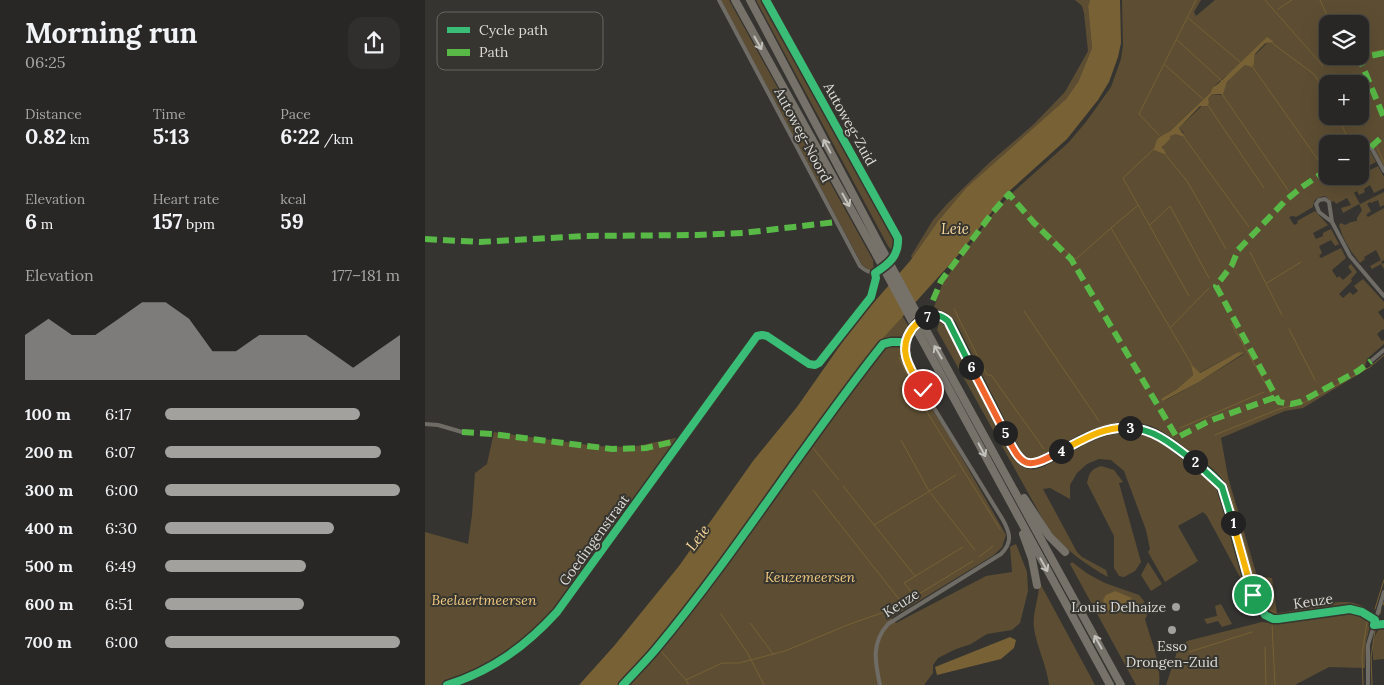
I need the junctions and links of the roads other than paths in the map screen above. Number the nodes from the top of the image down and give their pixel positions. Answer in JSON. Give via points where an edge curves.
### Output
{"nodes":[{"id":1,"x":719,"y":0,"type":"edge"},
{"id":2,"x":735,"y":0,"type":"edge"},
{"id":3,"x":750,"y":0,"type":"edge"},
{"id":4,"x":766,"y":0,"type":"edge"},
{"id":5,"x":1369,"y":147,"type":"edge"},
{"id":6,"x":1384,"y":171,"type":"edge"},
{"id":7,"x":1332,"y":222,"type":"junction"},
{"id":8,"x":880,"y":253,"type":"junction"},
{"id":9,"x":891,"y":261,"type":"joint"},
{"id":10,"x":1384,"y":296,"type":"edge"},
{"id":11,"x":923,"y":333,"type":"junction"},
{"id":12,"x":1384,"y":350,"type":"edge"},
{"id":13,"x":1371,"y":361,"type":"dead end"},
{"id":14,"x":729,"y":374,"type":"dead end"},
{"id":15,"x":425,"y":424,"type":"edge"},
{"id":16,"x":463,"y":432,"type":"dead end"},
{"id":17,"x":994,"y":453,"type":"junction"},
{"id":18,"x":1021,"y":522,"type":"junction"},
{"id":19,"x":1065,"y":552,"type":"dead end"},
{"id":20,"x":1037,"y":585,"type":"dead end"},
{"id":21,"x":1384,"y":592,"type":"edge"},
{"id":22,"x":1375,"y":620,"type":"junction"},
{"id":23,"x":1384,"y":624,"type":"edge"},
{"id":24,"x":1373,"y":625,"type":"junction"},
{"id":25,"x":447,"y":685,"type":"edge"},
{"id":26,"x":880,"y":685,"type":"edge"},
{"id":27,"x":1110,"y":685,"type":"edge"},
{"id":28,"x":1121,"y":685,"type":"edge"},
{"id":29,"x":1368,"y":685,"type":"edge"}],
"edges":[{"from":1,"to":9,"type":"street","name":"Autoweg-Noord","via":[[860,266],[875,273]]},
{"from":2,"to":8,"type":"highway","one_way":true},
{"from":8,"to":3,"type":"highway","one_way":true},
{"from":4,"to":9,"type":"street","name":"Autoweg-Zuid","via":[[899,238],[899,248]]},
{"from":5,"to":6,"type":"street"},
{"from":7,"to":7,"type":"street","via":[[1317,210],[1319,200],[1329,202]]},
{"from":7,"to":10,"type":"street","via":[[1350,256]]},
{"from":8,"to":11,"type":"highway","bridge":true},
{"from":17,"to":11,"type":"highway","one_way":true},
{"from":11,"to":18,"type":"highway","one_way":true},
{"from":12,"to":13,"type":"street"},
{"from":14,"to":25,"type":"street","name":"Goedingenstraat","via":[[557,612],[516,651],[480,673]]},
{"from":15,"to":16,"type":"street"},
{"from":17,"to":19,"type":"highway","via":[[1049,536]]},
{"from":28,"to":17,"type":"highway","one_way":true},
{"from":18,"to":20,"type":"highway"},
{"from":18,"to":27,"type":"highway","one_way":true},
{"from":21,"to":22,"type":"street"},
{"from":22,"to":24,"type":"street"},
{"from":22,"to":26,"type":"street","name":"Keuze","via":[[1350,609],[1278,619],[1265,615],[1249,583],[1222,487],[1158,435],[1137,428],[1109,429],[1039,463],[1023,461],[1015,452],[951,326],[935,314],[922,319],[909,333],[905,355],[1005,525],[1010,540],[1001,554],[888,624],[879,635],[875,652]]},
{"from":23,"to":24,"type":"street"},
{"from":24,"to":29,"type":"street","via":[[1368,646]]}]}
